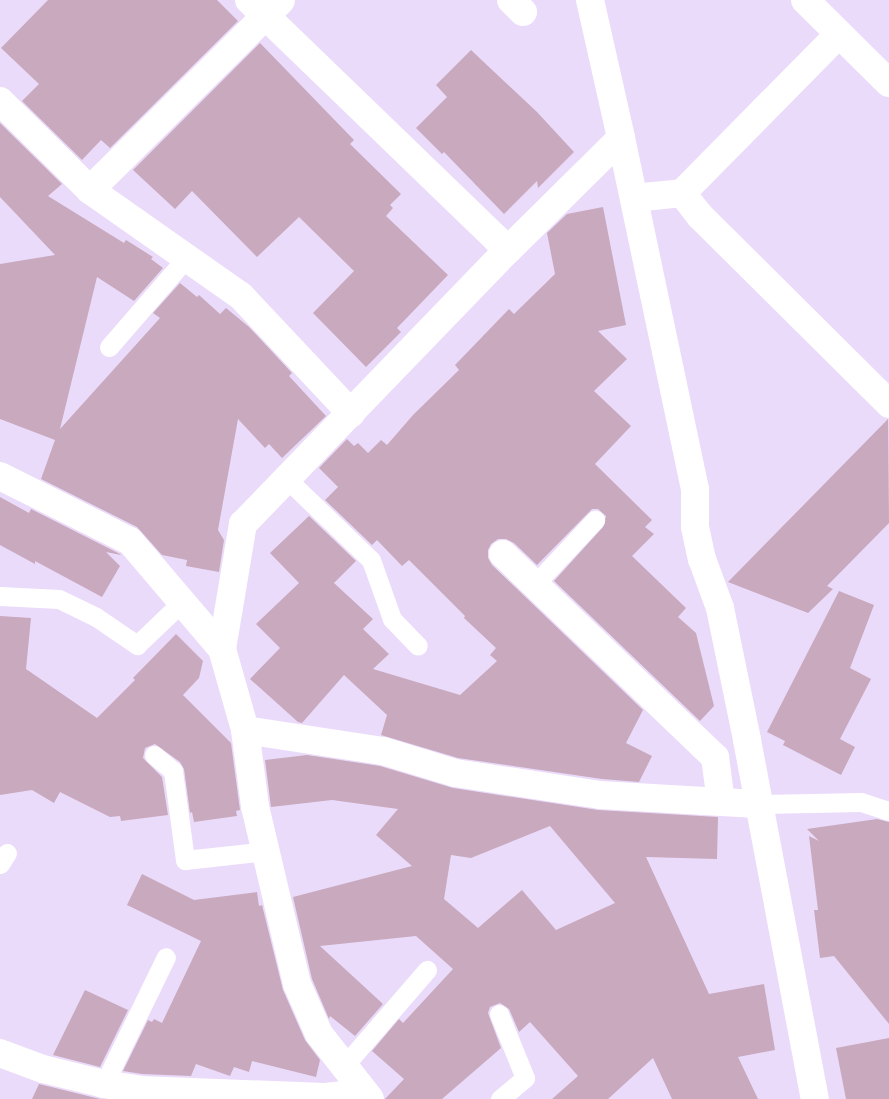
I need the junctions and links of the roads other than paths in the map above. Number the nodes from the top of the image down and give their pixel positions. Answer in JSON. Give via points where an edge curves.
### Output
{"nodes":[{"id":1,"x":590,"y":0,"type":"edge"},
{"id":2,"x":805,"y":0,"type":"edge"},
{"id":3,"x":265,"y":5,"type":"edge"},
{"id":4,"x":839,"y":34,"type":"junction"},
{"id":5,"x":889,"y":83,"type":"edge"},
{"id":6,"x":0,"y":101,"type":"edge"},
{"id":7,"x":621,"y":138,"type":"junction"},
{"id":8,"x":90,"y":190,"type":"junction"},
{"id":9,"x":682,"y":193,"type":"junction"},
{"id":10,"x":634,"y":198,"type":"junction"},
{"id":11,"x":508,"y":250,"type":"junction"},
{"id":12,"x":187,"y":258,"type":"junction"},
{"id":13,"x":110,"y":347,"type":"dead end"},
{"id":14,"x":889,"y":404,"type":"edge"},
{"id":15,"x":351,"y":413,"type":"junction"},
{"id":16,"x":0,"y":476,"type":"edge"},
{"id":17,"x":287,"y":479,"type":"junction"},
{"id":18,"x":596,"y":520,"type":"dead end"},
{"id":19,"x":503,"y":554,"type":"dead end"},
{"id":20,"x":535,"y":584,"type":"junction"},
{"id":21,"x":0,"y":596,"type":"edge"},
{"id":22,"x":182,"y":602,"type":"junction"},
{"id":23,"x":418,"y":646,"type":"dead end"},
{"id":24,"x":222,"y":648,"type":"junction"},
{"id":25,"x":246,"y":730,"type":"junction"},
{"id":26,"x":154,"y":755,"type":"dead end"},
{"id":27,"x":721,"y":802,"type":"junction"},
{"id":28,"x":758,"y":804,"type":"junction"},
{"id":29,"x":889,"y":812,"type":"edge"},
{"id":30,"x":266,"y":851,"type":"junction"},
{"id":31,"x":166,"y":957,"type":"dead end"},
{"id":32,"x":427,"y":970,"type":"dead end"},
{"id":33,"x":499,"y":1014,"type":"dead end"},
{"id":34,"x":0,"y":1053,"type":"edge"},
{"id":35,"x":344,"y":1066,"type":"junction"},
{"id":36,"x":104,"y":1084,"type":"junction"},
{"id":37,"x":139,"y":1094,"type":"edge"},
{"id":38,"x":367,"y":1096,"type":"edge"},
{"id":39,"x":500,"y":1099,"type":"edge"},
{"id":40,"x":814,"y":1099,"type":"edge"}],
"edges":[{"from":1,"to":7,"type":"street"},
{"from":2,"to":4,"type":"street"},
{"from":3,"to":8,"type":"street"},
{"from":3,"to":11,"type":"street"},
{"from":4,"to":5,"type":"street"},
{"from":4,"to":9,"type":"street"},
{"from":6,"to":8,"type":"street"},
{"from":7,"to":10,"type":"street"},
{"from":7,"to":11,"type":"street"},
{"from":8,"to":12,"type":"street"},
{"from":9,"to":10,"type":"street"},
{"from":9,"to":14,"type":"street","via":[[700,216]]},
{"from":10,"to":28,"type":"street","via":[[695,489],[695,527],[702,559],[720,608]]},
{"from":11,"to":15,"type":"street"},
{"from":12,"to":13,"type":"lane"},
{"from":12,"to":15,"type":"street","via":[[241,296]]},
{"from":15,"to":17,"type":"street"},
{"from":16,"to":22,"type":"street","via":[[130,541]]},
{"from":17,"to":23,"type":"lane","via":[[371,560],[392,619]]},
{"from":17,"to":24,"type":"street","via":[[243,524]]},
{"from":18,"to":20,"type":"lane"},
{"from":19,"to":20,"type":"street"},
{"from":20,"to":27,"type":"street","via":[[715,757]]},
{"from":21,"to":22,"type":"lane","via":[[58,599],[96,617],[137,645]]},
{"from":22,"to":24,"type":"street"},
{"from":24,"to":25,"type":"street"},
{"from":25,"to":27,"type":"street","via":[[383,750],[455,773],[590,794]]},
{"from":25,"to":30,"type":"street","via":[[255,806]]},
{"from":26,"to":30,"type":"lane","via":[[173,771],[185,860]]},
{"from":27,"to":28,"type":"street"},
{"from":28,"to":29,"type":"lane","via":[[861,802]]},
{"from":28,"to":40,"type":"street"},
{"from":30,"to":35,"type":"street","via":[[297,984],[319,1034]]},
{"from":31,"to":36,"type":"lane"},
{"from":32,"to":35,"type":"lane"},
{"from":33,"to":39,"type":"lane","via":[[525,1078]]},
{"from":34,"to":36,"type":"street","via":[[44,1069]]},
{"from":35,"to":38,"type":"street"},
{"from":36,"to":37,"type":"street"},
{"from":37,"to":38,"type":"street"}]}
